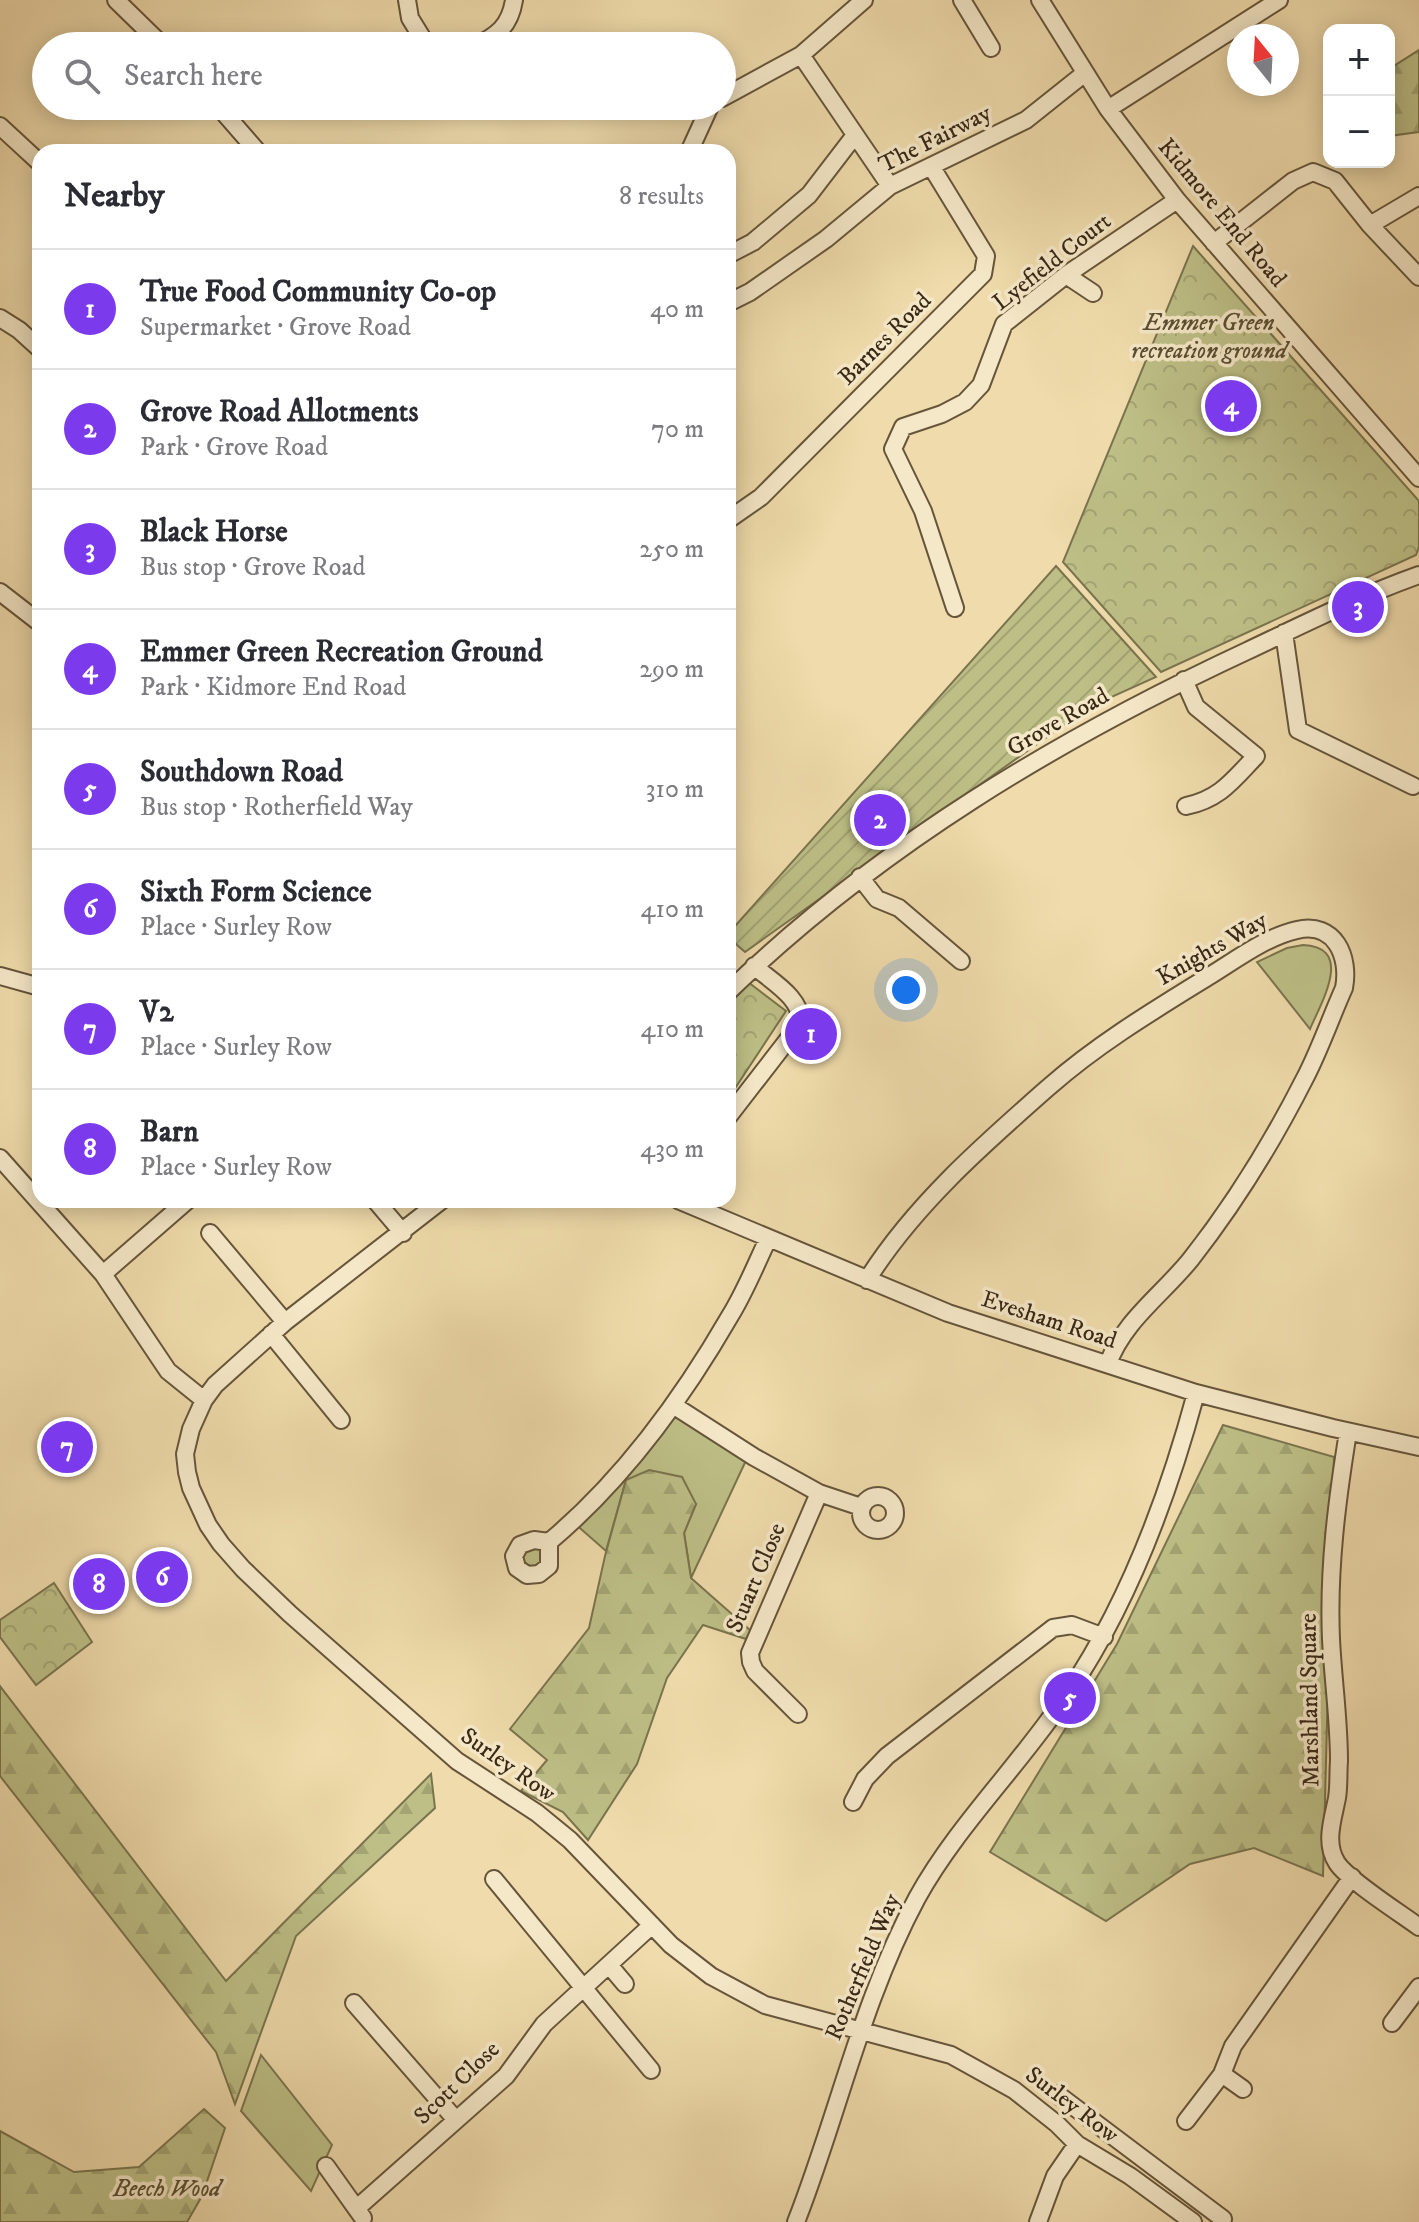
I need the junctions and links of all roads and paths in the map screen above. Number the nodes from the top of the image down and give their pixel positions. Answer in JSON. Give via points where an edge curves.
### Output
{"nodes":[{"id":1,"x":116,"y":0,"type":"edge"},
{"id":2,"x":407,"y":0,"type":"edge"},
{"id":3,"x":514,"y":0,"type":"edge"},
{"id":4,"x":864,"y":0,"type":"edge"},
{"id":5,"x":962,"y":0,"type":"edge"},
{"id":6,"x":1040,"y":0,"type":"edge"},
{"id":7,"x":1279,"y":0,"type":"edge"},
{"id":8,"x":149,"y":32,"type":"edge"},
{"id":9,"x":419,"y":32,"type":"edge"},
{"id":10,"x":500,"y":32,"type":"edge"},
{"id":11,"x":991,"y":48,"type":"dead end"},
{"id":12,"x":801,"y":55,"type":"junction"},
{"id":13,"x":1085,"y":73,"type":"junction"},
{"id":14,"x":736,"y":90,"type":"edge"},
{"id":15,"x":1108,"y":109,"type":"junction"},
{"id":16,"x":230,"y":120,"type":"edge"},
{"id":17,"x":704,"y":120,"type":"edge"},
{"id":18,"x":0,"y":126,"type":"edge"},
{"id":19,"x":855,"y":135,"type":"junction"},
{"id":20,"x":251,"y":144,"type":"edge"},
{"id":21,"x":693,"y":144,"type":"edge"},
{"id":22,"x":32,"y":156,"type":"edge"},
{"id":23,"x":931,"y":166,"type":"junction"},
{"id":24,"x":890,"y":186,"type":"junction"},
{"id":25,"x":1419,"y":196,"type":"edge"},
{"id":26,"x":1177,"y":200,"type":"junction"},
{"id":27,"x":1370,"y":225,"type":"junction"},
{"id":28,"x":1214,"y":243,"type":"junction"},
{"id":29,"x":736,"y":251,"type":"edge"},
{"id":30,"x":1066,"y":275,"type":"junction"},
{"id":31,"x":1419,"y":277,"type":"edge"},
{"id":32,"x":1093,"y":293,"type":"dead end"},
{"id":33,"x":736,"y":299,"type":"edge"},
{"id":34,"x":0,"y":318,"type":"edge"},
{"id":35,"x":32,"y":342,"type":"edge"},
{"id":36,"x":1419,"y":478,"type":"edge"},
{"id":37,"x":736,"y":514,"type":"edge"},
{"id":38,"x":1419,"y":575,"type":"edge"},
{"id":39,"x":0,"y":592,"type":"edge"},
{"id":40,"x":955,"y":608,"type":"dead end"},
{"id":41,"x":32,"y":617,"type":"edge"},
{"id":42,"x":1284,"y":633,"type":"junction"},
{"id":43,"x":1184,"y":680,"type":"junction"},
{"id":44,"x":1413,"y":786,"type":"dead end"},
{"id":45,"x":1186,"y":806,"type":"dead end"},
{"id":46,"x":860,"y":877,"type":"junction"},
{"id":47,"x":961,"y":961,"type":"dead end"},
{"id":48,"x":754,"y":966,"type":"junction"},
{"id":49,"x":0,"y":976,"type":"edge"},
{"id":50,"x":736,"y":984,"type":"edge"},
{"id":51,"x":32,"y":985,"type":"edge"},
{"id":52,"x":736,"y":1107,"type":"edge"},
{"id":53,"x":0,"y":1158,"type":"edge"},
{"id":54,"x":32,"y":1194,"type":"edge"},
{"id":55,"x":44,"y":1208,"type":"edge"},
{"id":56,"x":179,"y":1208,"type":"edge"},
{"id":57,"x":382,"y":1208,"type":"edge"},
{"id":58,"x":433,"y":1208,"type":"edge"},
{"id":59,"x":696,"y":1208,"type":"edge"},
{"id":60,"x":210,"y":1233,"type":"dead end"},
{"id":61,"x":403,"y":1233,"type":"junction"},
{"id":62,"x":768,"y":1239,"type":"junction"},
{"id":63,"x":103,"y":1274,"type":"junction"},
{"id":64,"x":867,"y":1280,"type":"junction"},
{"id":65,"x":285,"y":1322,"type":"junction"},
{"id":66,"x":271,"y":1334,"type":"junction"},
{"id":67,"x":1108,"y":1364,"type":"junction"},
{"id":68,"x":1196,"y":1393,"type":"junction"},
{"id":69,"x":204,"y":1400,"type":"junction"},
{"id":70,"x":673,"y":1405,"type":"junction"},
{"id":71,"x":341,"y":1420,"type":"dead end"},
{"id":72,"x":1348,"y":1432,"type":"junction"},
{"id":73,"x":1419,"y":1447,"type":"edge"},
{"id":74,"x":819,"y":1493,"type":"junction"},
{"id":75,"x":861,"y":1507,"type":"dead end"},
{"id":76,"x":549,"y":1542,"type":"dead end"},
{"id":77,"x":1104,"y":1637,"type":"junction"},
{"id":78,"x":798,"y":1714,"type":"dead end"},
{"id":79,"x":853,"y":1802,"type":"dead end"},
{"id":80,"x":1352,"y":1877,"type":"junction"},
{"id":81,"x":494,"y":1879,"type":"dead end"},
{"id":82,"x":652,"y":1925,"type":"junction"},
{"id":83,"x":1419,"y":1927,"type":"edge"},
{"id":84,"x":609,"y":1965,"type":"junction"},
{"id":85,"x":625,"y":1984,"type":"dead end"},
{"id":86,"x":584,"y":1987,"type":"junction"},
{"id":87,"x":1419,"y":1987,"type":"edge"},
{"id":88,"x":354,"y":2003,"type":"dead end"},
{"id":89,"x":1392,"y":2023,"type":"dead end"},
{"id":90,"x":860,"y":2032,"type":"junction"},
{"id":91,"x":651,"y":2070,"type":"dead end"},
{"id":92,"x":1222,"y":2074,"type":"junction"},
{"id":93,"x":1243,"y":2089,"type":"dead end"},
{"id":94,"x":1057,"y":2094,"type":"dead end"},
{"id":95,"x":456,"y":2120,"type":"junction"},
{"id":96,"x":1186,"y":2121,"type":"dead end"},
{"id":97,"x":1101,"y":2127,"type":"junction"},
{"id":98,"x":1082,"y":2147,"type":"junction"},
{"id":99,"x":326,"y":2166,"type":"dead end"},
{"id":100,"x":1223,"y":2219,"type":"dead end"},
{"id":101,"x":796,"y":2222,"type":"edge"},
{"id":102,"x":1038,"y":2222,"type":"edge"},
{"id":103,"x":1193,"y":2222,"type":"edge"}],
"edges":[{"from":1,"to":8,"type":"street"},
{"from":2,"to":9,"type":"street"},
{"from":3,"to":10,"type":"street"},
{"from":4,"to":12,"type":"street"},
{"from":5,"to":11,"type":"street"},
{"from":6,"to":13,"type":"street","name":"Kidmore End Road"},
{"from":7,"to":15,"type":"street"},
{"from":12,"to":14,"type":"street"},
{"from":12,"to":19,"type":"street"},
{"from":13,"to":15,"type":"street","name":"Kidmore End Road"},
{"from":13,"to":23,"type":"street","name":"The Fairway","via":[[1026,120]]},
{"from":15,"to":26,"type":"street","name":"Kidmore End Road"},
{"from":16,"to":20,"type":"street"},
{"from":17,"to":21,"type":"street"},
{"from":18,"to":22,"type":"street"},
{"from":19,"to":24,"type":"street"},
{"from":19,"to":29,"type":"street","via":[[809,195]]},
{"from":23,"to":24,"type":"street","name":"The Fairway"},
{"from":23,"to":37,"type":"street","name":"Barnes Road","via":[[986,256],[983,274],[761,497]]},
{"from":24,"to":33,"type":"street","name":"The Fairway","via":[[826,239]]},
{"from":25,"to":27,"type":"street"},
{"from":26,"to":28,"type":"street","name":"Kidmore End Road"},
{"from":26,"to":30,"type":"street","name":"Lyefield Court"},
{"from":27,"to":28,"type":"street","via":[[1335,181],[1313,172],[1293,181]]},
{"from":27,"to":31,"type":"street"},
{"from":28,"to":36,"type":"street","name":"Kidmore End Road"},
{"from":30,"to":32,"type":"street"},
{"from":30,"to":40,"type":"street","name":"Lyefield Court","via":[[1004,324],[981,385],[965,402],[903,427],[893,449],[923,511]]},
{"from":34,"to":35,"type":"street"},
{"from":38,"to":42,"type":"street","name":"Grove Road"},
{"from":39,"to":41,"type":"street"},
{"from":42,"to":43,"type":"street","name":"Grove Road"},
{"from":42,"to":44,"type":"street","via":[[1298,730]]},
{"from":43,"to":45,"type":"street","via":[[1196,707],[1256,756],[1222,792]]},
{"from":43,"to":46,"type":"street","name":"Grove Road","via":[[1048,753]]},
{"from":46,"to":47,"type":"street","via":[[877,899],[899,908]]},
{"from":46,"to":48,"type":"street","name":"Grove Road"},
{"from":48,"to":50,"type":"street","name":"Grove Road"},
{"from":48,"to":52,"type":"street","via":[[795,1001],[800,1024]]},
{"from":49,"to":51,"type":"street"},
{"from":53,"to":54,"type":"street"},
{"from":55,"to":63,"type":"street"},
{"from":56,"to":63,"type":"street"},
{"from":57,"to":61,"type":"street"},
{"from":58,"to":61,"type":"street"},
{"from":59,"to":62,"type":"street","name":"Evesham Road"},
{"from":60,"to":65,"type":"street"},
{"from":61,"to":65,"type":"street"},
{"from":62,"to":64,"type":"street","name":"Evesham Road"},
{"from":62,"to":70,"type":"street","via":[[731,1315]]},
{"from":63,"to":69,"type":"street","via":[[168,1371]]},
{"from":64,"to":67,"type":"street","name":"Evesham Road","via":[[948,1313]]},
{"from":64,"to":67,"type":"street","name":"Knights Way","via":[[888,1246],[944,1185],[1053,1084],[1139,1020],[1245,954],[1300,929],[1328,936],[1342,949],[1344,988],[1306,1076],[1256,1166],[1190,1261],[1122,1337]]},
{"from":65,"to":66,"type":"street"},
{"from":66,"to":69,"type":"street"},
{"from":66,"to":71,"type":"street"},
{"from":67,"to":68,"type":"street","name":"Evesham Road"},
{"from":68,"to":72,"type":"street","name":"Evesham Road"},
{"from":68,"to":77,"type":"street","name":"Rotherfield Way","via":[[1164,1497]]},
{"from":69,"to":82,"type":"street","name":"Surley Row","via":[[185,1454],[187,1472],[221,1544],[290,1614],[457,1761],[570,1840]]},
{"from":70,"to":74,"type":"street"},
{"from":70,"to":76,"type":"street","via":[[612,1479]]},
{"from":72,"to":73,"type":"street","name":"Evesham Road"},
{"from":72,"to":80,"type":"street","name":"Marshland Square","via":[[1334,1538],[1331,1637],[1339,1764],[1329,1844],[1337,1863]]},
{"from":74,"to":75,"type":"street"},
{"from":74,"to":78,"type":"street","name":"Stuart Close","via":[[750,1653],[755,1671]]},
{"from":77,"to":79,"type":"street","via":[[1072,1625],[1053,1628],[887,1756],[865,1779]]},
{"from":77,"to":90,"type":"street","name":"Rotherfield Way","via":[[1041,1732],[919,1895]]},
{"from":80,"to":83,"type":"street","name":"Marshland Square"},
{"from":80,"to":92,"type":"street","via":[[1233,2046]]},
{"from":81,"to":86,"type":"street"},
{"from":82,"to":84,"type":"street","name":"Scott Close"},
{"from":82,"to":90,"type":"street","name":"Surley Row","via":[[671,1945],[740,1994]]},
{"from":84,"to":85,"type":"street"},
{"from":84,"to":86,"type":"street","name":"Scott Close"},
{"from":86,"to":91,"type":"street"},
{"from":86,"to":95,"type":"street","name":"Scott Close","via":[[544,2024],[506,2076]]},
{"from":87,"to":89,"type":"street"},
{"from":88,"to":95,"type":"street"},
{"from":90,"to":98,"type":"street","name":"Surley Row","via":[[951,2055],[1014,2090]]},
{"from":90,"to":101,"type":"street","name":"Rotherfield Way"},
{"from":92,"to":93,"type":"street"},
{"from":92,"to":96,"type":"street"},
{"from":94,"to":97,"type":"street"},
{"from":95,"to":99,"type":"street","name":"Scott Close","via":[[360,2213]]},
{"from":97,"to":98,"type":"street"},
{"from":97,"to":100,"type":"street"},
{"from":98,"to":102,"type":"street","via":[[1055,2176]]},
{"from":98,"to":103,"type":"street","name":"Surley Row"}]}
